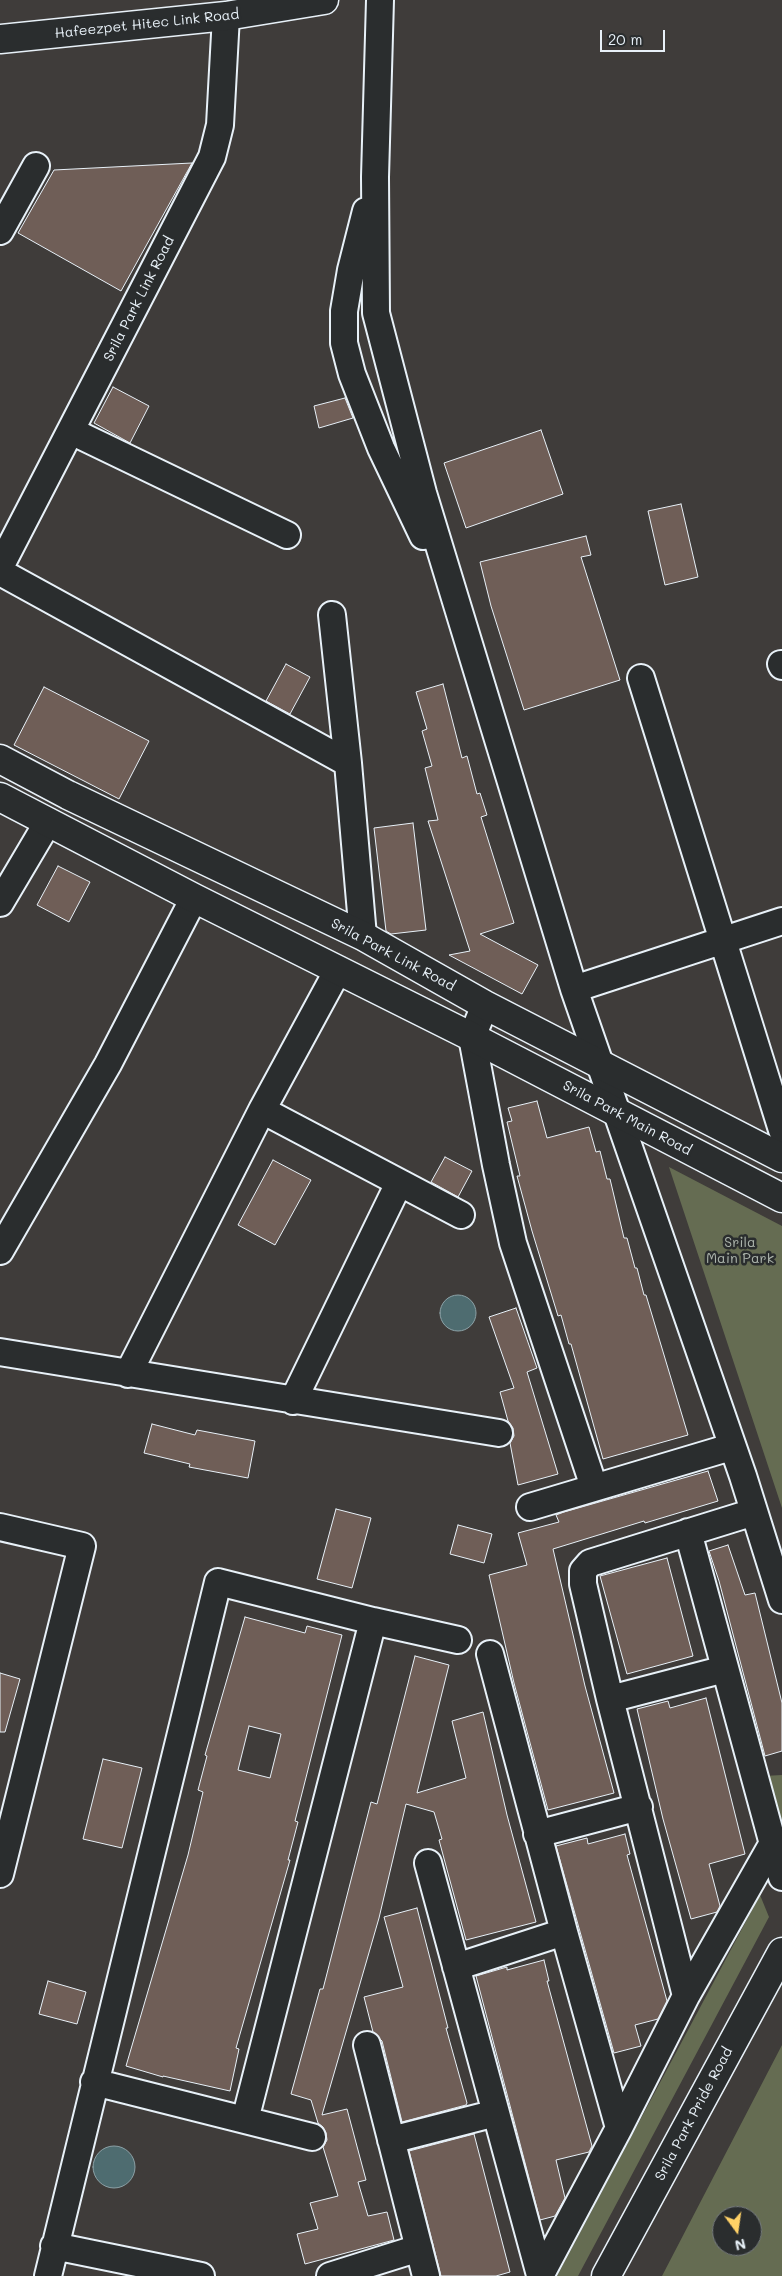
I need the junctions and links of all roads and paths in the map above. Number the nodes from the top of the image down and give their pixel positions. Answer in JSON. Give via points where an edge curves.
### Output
{"nodes":[{"id":1,"x":324,"y":0,"type":"edge"},
{"id":2,"x":380,"y":0,"type":"edge"},
{"id":3,"x":226,"y":16,"type":"junction"},
{"id":4,"x":0,"y":39,"type":"edge"},
{"id":5,"x":36,"y":166,"type":"dead end"},
{"id":6,"x":375,"y":177,"type":"junction"},
{"id":7,"x":0,"y":231,"type":"edge"},
{"id":8,"x":71,"y":431,"type":"junction"},
{"id":9,"x":287,"y":535,"type":"dead end"},
{"id":10,"x":0,"y":567,"type":"edge"},
{"id":11,"x":0,"y":572,"type":"edge"},
{"id":12,"x":332,"y":615,"type":"dead end"},
{"id":13,"x":462,"y":620,"type":"junction"},
{"id":14,"x":641,"y":678,"type":"dead end"},
{"id":15,"x":0,"y":759,"type":"edge"},
{"id":16,"x":348,"y":763,"type":"junction"},
{"id":17,"x":0,"y":797,"type":"edge"},
{"id":18,"x":48,"y":822,"type":"junction"},
{"id":19,"x":194,"y":898,"type":"junction"},
{"id":20,"x":0,"y":903,"type":"edge"},
{"id":21,"x":782,"y":921,"type":"edge"},
{"id":22,"x":363,"y":936,"type":"junction"},
{"id":23,"x":722,"y":941,"type":"junction"},
{"id":24,"x":338,"y":970,"type":"junction"},
{"id":25,"x":574,"y":989,"type":"junction"},
{"id":26,"x":485,"y":1005,"type":"junction"},
{"id":27,"x":472,"y":1037,"type":"junction"},
{"id":28,"x":600,"y":1065,"type":"junction"},
{"id":29,"x":262,"y":1110,"type":"junction"},
{"id":30,"x":616,"y":1112,"type":"junction"},
{"id":31,"x":782,"y":1130,"type":"edge"},
{"id":32,"x":782,"y":1158,"type":"edge"},
{"id":33,"x":399,"y":1183,"type":"junction"},
{"id":34,"x":782,"y":1198,"type":"edge"},
{"id":35,"x":461,"y":1215,"type":"dead end"},
{"id":36,"x":0,"y":1250,"type":"edge"},
{"id":37,"x":0,"y":1352,"type":"edge"},
{"id":38,"x":128,"y":1374,"type":"junction"},
{"id":39,"x":293,"y":1400,"type":"junction"},
{"id":40,"x":499,"y":1433,"type":"dead end"},
{"id":41,"x":731,"y":1447,"type":"junction"},
{"id":42,"x":594,"y":1487,"type":"junction"},
{"id":43,"x":530,"y":1507,"type":"dead end"},
{"id":44,"x":754,"y":1512,"type":"junction"},
{"id":45,"x":0,"y":1527,"type":"edge"},
{"id":46,"x":688,"y":1532,"type":"junction"},
{"id":47,"x":782,"y":1600,"type":"edge"},
{"id":48,"x":373,"y":1621,"type":"junction"},
{"id":49,"x":458,"y":1640,"type":"dead end"},
{"id":50,"x":490,"y":1654,"type":"dead end"},
{"id":51,"x":725,"y":1670,"type":"junction"},
{"id":52,"x":610,"y":1699,"type":"junction"},
{"id":53,"x":639,"y":1807,"type":"junction"},
{"id":54,"x":537,"y":1834,"type":"junction"},
{"id":55,"x":772,"y":1843,"type":"junction"},
{"id":56,"x":428,"y":1863,"type":"dead end"},
{"id":57,"x":0,"y":1874,"type":"edge"},
{"id":58,"x":782,"y":1877,"type":"edge"},
{"id":59,"x":564,"y":1932,"type":"junction"},
{"id":60,"x":782,"y":1952,"type":"edge"},
{"id":61,"x":456,"y":1967,"type":"junction"},
{"id":62,"x":686,"y":1996,"type":"junction"},
{"id":63,"x":367,"y":2045,"type":"dead end"},
{"id":64,"x":94,"y":2082,"type":"junction"},
{"id":65,"x":496,"y":2113,"type":"junction"},
{"id":66,"x":245,"y":2120,"type":"junction"},
{"id":67,"x":619,"y":2128,"type":"junction"},
{"id":68,"x":312,"y":2138,"type":"dead end"},
{"id":69,"x":391,"y":2140,"type":"junction"},
{"id":70,"x":54,"y":2246,"type":"junction"},
{"id":71,"x":419,"y":2248,"type":"junction"},
{"id":72,"x":48,"y":2276,"type":"edge"},
{"id":73,"x":201,"y":2276,"type":"edge"},
{"id":74,"x":330,"y":2276,"type":"edge"},
{"id":75,"x":426,"y":2276,"type":"edge"},
{"id":76,"x":540,"y":2276,"type":"edge"},
{"id":77,"x":606,"y":2276,"type":"edge"}],
"edges":[{"from":1,"to":3,"type":"street","name":"Hafeezpet Hitec Link Road"},
{"from":2,"to":6,"type":"street"},
{"from":3,"to":4,"type":"street","name":"Hafeezpet Hitec Link Road"},
{"from":3,"to":8,"type":"street","name":"Srila Park Link Road","via":[[220,125],[212,157]]},
{"from":5,"to":7,"type":"street"},
{"from":6,"to":13,"type":"street","via":[[376,313],[423,493]]},
{"from":6,"to":13,"type":"street","via":[[351,270],[344,311],[344,343],[352,374],[381,448]]},
{"from":8,"to":9,"type":"street"},
{"from":8,"to":10,"type":"street","name":"Srila Park Link Road"},
{"from":11,"to":16,"type":"street"},
{"from":12,"to":16,"type":"street"},
{"from":13,"to":25,"type":"street"},
{"from":14,"to":23,"type":"street"},
{"from":15,"to":22,"type":"street","name":"Srila Park Link Road","via":[[68,795]]},
{"from":16,"to":22,"type":"street"},
{"from":17,"to":18,"type":"street"},
{"from":18,"to":19,"type":"street"},
{"from":18,"to":20,"type":"street"},
{"from":19,"to":24,"type":"street"},
{"from":19,"to":36,"type":"street","via":[[108,1064]]},
{"from":21,"to":23,"type":"street"},
{"from":22,"to":26,"type":"street","name":"Srila Park Link Road"},
{"from":23,"to":25,"type":"street"},
{"from":23,"to":31,"type":"street"},
{"from":24,"to":27,"type":"street"},
{"from":24,"to":29,"type":"street"},
{"from":25,"to":28,"type":"street"},
{"from":26,"to":27,"type":"street"},
{"from":26,"to":28,"type":"street","name":"Srila Park Link Road"},
{"from":27,"to":30,"type":"street","name":"Srila Park Main Road"},
{"from":27,"to":42,"type":"street","via":[[513,1243]]},
{"from":28,"to":30,"type":"street"},
{"from":28,"to":32,"type":"street","name":"Srila Park Link Road"},
{"from":29,"to":33,"type":"street"},
{"from":29,"to":38,"type":"street"},
{"from":30,"to":34,"type":"street","name":"Srila Park Main Road"},
{"from":30,"to":41,"type":"street"},
{"from":33,"to":35,"type":"street"},
{"from":33,"to":39,"type":"street"},
{"from":37,"to":38,"type":"street"},
{"from":38,"to":39,"type":"street"},
{"from":39,"to":40,"type":"street"},
{"from":41,"to":42,"type":"street"},
{"from":41,"to":44,"type":"street"},
{"from":42,"to":43,"type":"street"},
{"from":44,"to":46,"type":"street"},
{"from":44,"to":47,"type":"street"},
{"from":45,"to":57,"type":"street","via":[[82,1546]]},
{"from":46,"to":51,"type":"street"},
{"from":46,"to":52,"type":"street","via":[[590,1562],[583,1571],[583,1584]]},
{"from":48,"to":49,"type":"street"},
{"from":48,"to":64,"type":"street","via":[[218,1582]]},
{"from":48,"to":66,"type":"street"},
{"from":50,"to":54,"type":"street"},
{"from":51,"to":52,"type":"street"},
{"from":51,"to":55,"type":"street"},
{"from":52,"to":53,"type":"street"},
{"from":53,"to":54,"type":"street"},
{"from":53,"to":62,"type":"street"},
{"from":54,"to":59,"type":"street"},
{"from":55,"to":58,"type":"street"},
{"from":55,"to":62,"type":"street"},
{"from":56,"to":61,"type":"street"},
{"from":59,"to":61,"type":"street"},
{"from":59,"to":67,"type":"street"},
{"from":60,"to":77,"type":"street","name":"Srila Park Pride Road"},
{"from":61,"to":65,"type":"street"},
{"from":62,"to":67,"type":"street"},
{"from":63,"to":69,"type":"street"},
{"from":64,"to":66,"type":"street"},
{"from":64,"to":70,"type":"street"},
{"from":65,"to":69,"type":"street"},
{"from":65,"to":76,"type":"street"},
{"from":66,"to":68,"type":"street"},
{"from":67,"to":76,"type":"street"},
{"from":69,"to":71,"type":"street"},
{"from":70,"to":72,"type":"street"},
{"from":70,"to":73,"type":"street"},
{"from":71,"to":74,"type":"street"},
{"from":71,"to":75,"type":"street"}]}
